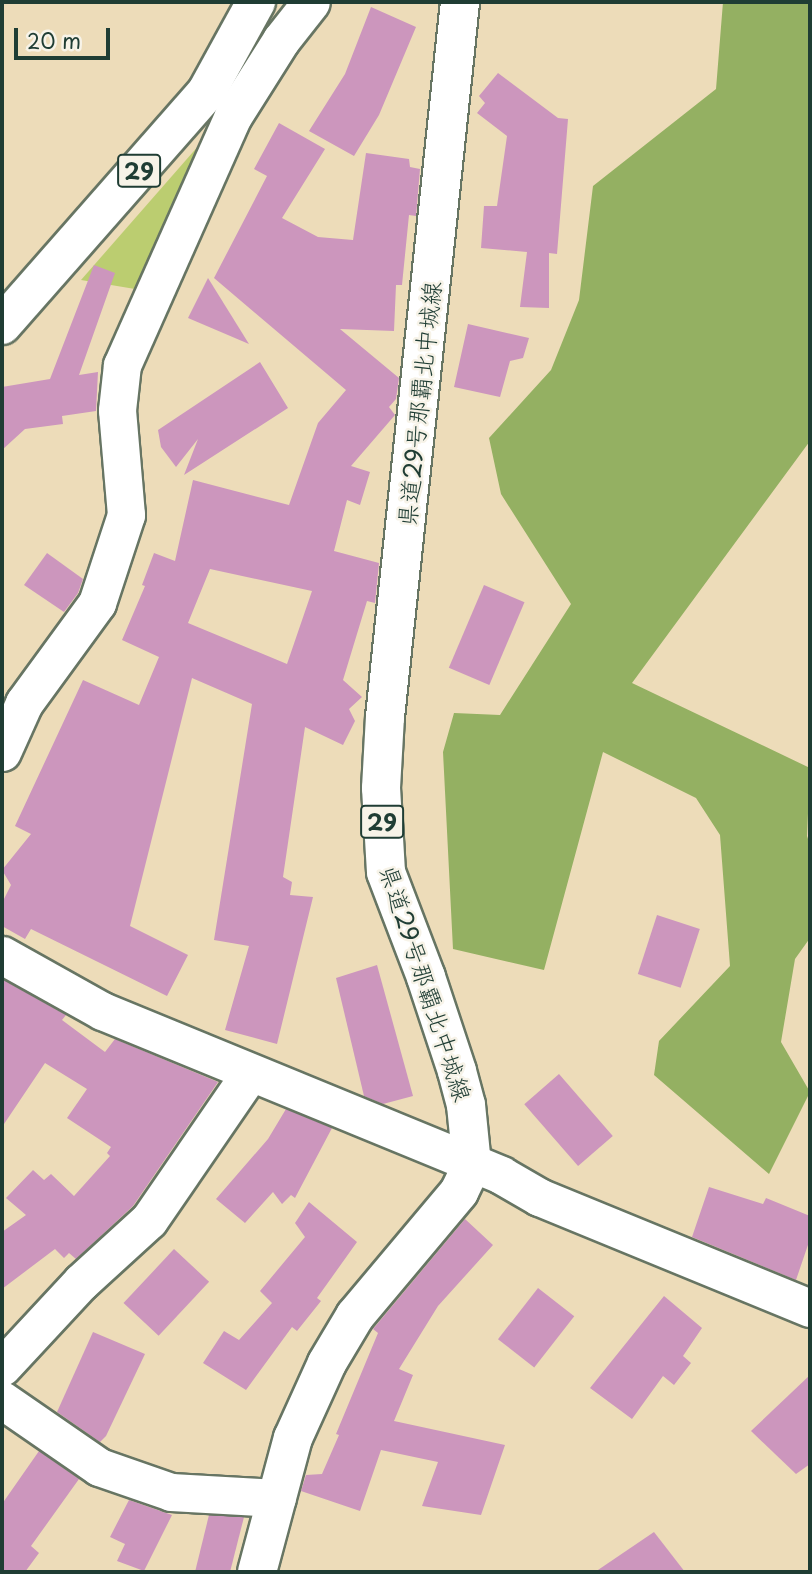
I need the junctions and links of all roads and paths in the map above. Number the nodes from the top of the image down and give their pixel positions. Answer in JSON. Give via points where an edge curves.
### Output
{"nodes":[{"id":1,"x":311,"y":2,"type":"edge"},
{"id":2,"x":460,"y":2,"type":"edge"},
{"id":3,"x":250,"y":13,"type":"edge"},
{"id":4,"x":281,"y":40,"type":"junction"},
{"id":5,"x":220,"y":105,"type":"junction"},
{"id":6,"x":2,"y":325,"type":"edge"},
{"id":7,"x":2,"y":752,"type":"edge"},
{"id":8,"x":2,"y":955,"type":"edge"},
{"id":9,"x":250,"y":1073,"type":"junction"},
{"id":10,"x":472,"y":1165,"type":"junction"},
{"id":11,"x":810,"y":1308,"type":"edge"},
{"id":12,"x":2,"y":1367,"type":"edge"},
{"id":13,"x":2,"y":1400,"type":"edge"},
{"id":14,"x":277,"y":1498,"type":"junction"},
{"id":15,"x":257,"y":1572,"type":"edge"}],
"edges":[{"from":1,"to":4,"type":"street"},
{"from":2,"to":10,"type":"main road","name":"県道29号那覇北中城線","number":"29","via":[[381,788],[386,872],[457,1071],[466,1105]]},
{"from":3,"to":4,"type":"street"},
{"from":3,"to":5,"type":"main road","number":"29"},
{"from":4,"to":5,"type":"street"},
{"from":5,"to":6,"type":"main road","number":"29"},
{"from":5,"to":7,"type":"street","via":[[122,365],[117,410],[126,515],[97,603],[24,703]]},
{"from":8,"to":9,"type":"street","via":[[102,1011]]},
{"from":9,"to":10,"type":"street"},
{"from":9,"to":12,"type":"street","via":[[149,1220],[81,1282]]},
{"from":10,"to":11,"type":"street","via":[[539,1198]]},
{"from":10,"to":14,"type":"main road","via":[[459,1192],[348,1328],[309,1399]]},
{"from":13,"to":14,"type":"street","via":[[99,1467],[172,1492]]},
{"from":14,"to":15,"type":"main road"}]}
